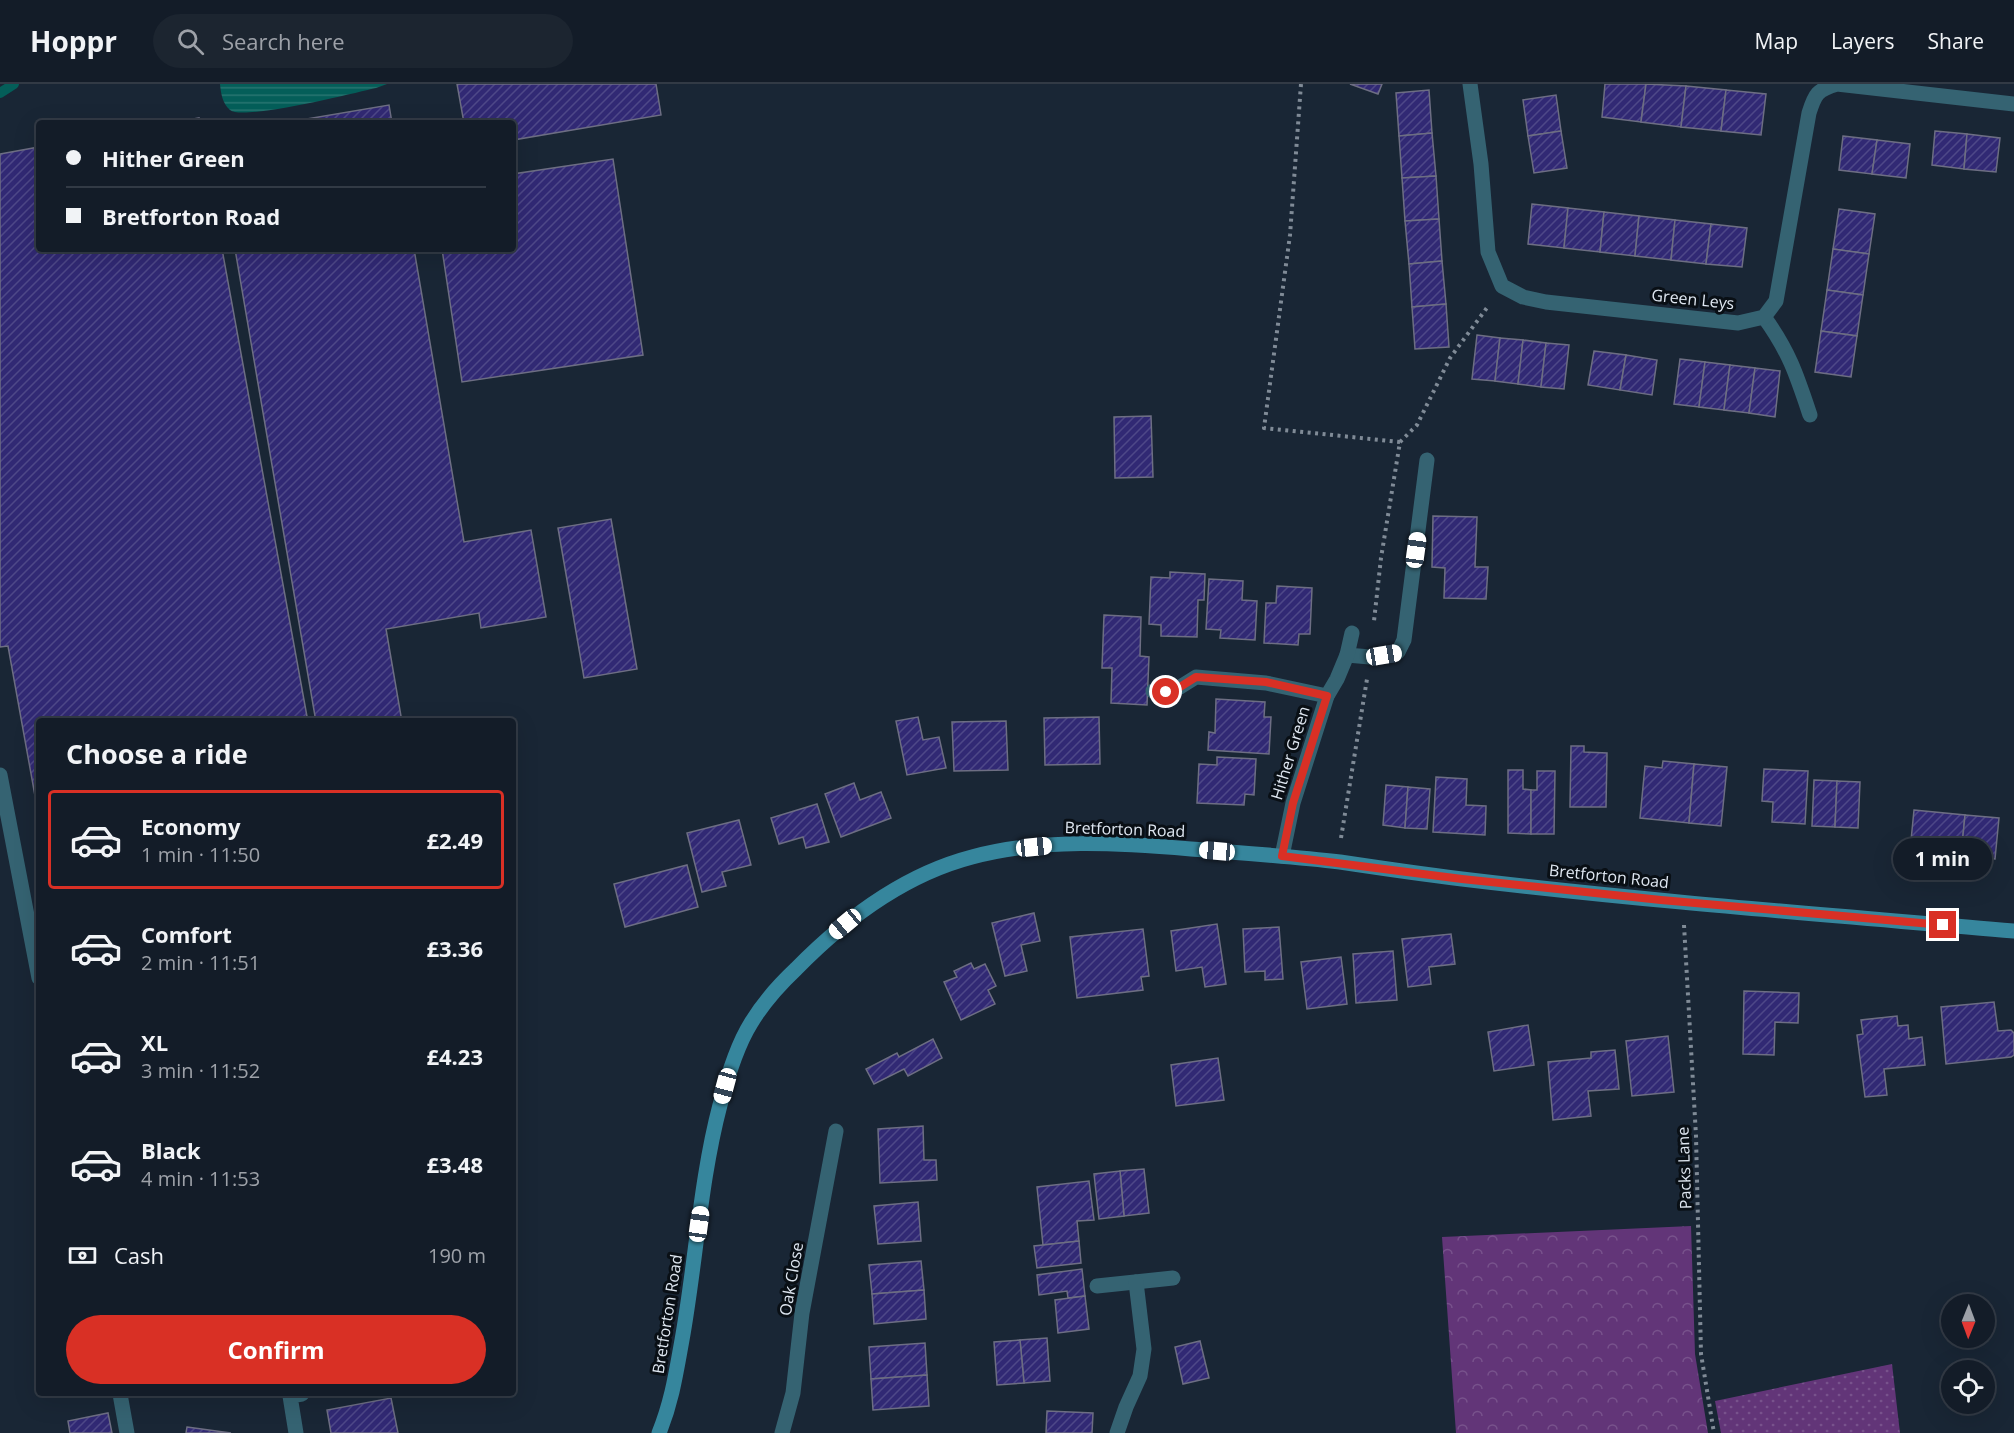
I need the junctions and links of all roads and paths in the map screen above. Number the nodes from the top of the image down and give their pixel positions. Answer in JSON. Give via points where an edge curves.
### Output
{"nodes":[{"id":1,"x":1301,"y":84,"type":"edge"},
{"id":2,"x":1470,"y":84,"type":"edge"},
{"id":3,"x":1837,"y":84,"type":"edge"},
{"id":4,"x":2014,"y":104,"type":"edge"},
{"id":5,"x":1502,"y":286,"type":"junction"},
{"id":6,"x":1764,"y":317,"type":"junction"},
{"id":7,"x":1810,"y":415,"type":"dead end"},
{"id":8,"x":1400,"y":441,"type":"junction"},
{"id":9,"x":1427,"y":460,"type":"dead end"},
{"id":10,"x":1352,"y":633,"type":"dead end"},
{"id":11,"x":1347,"y":655,"type":"junction"},
{"id":12,"x":1370,"y":657,"type":"junction"},
{"id":13,"x":1153,"y":691,"type":"dead end"},
{"id":14,"x":1327,"y":696,"type":"junction"},
{"id":15,"x":0,"y":775,"type":"edge"},
{"id":16,"x":1282,"y":856,"type":"junction"},
{"id":17,"x":1338,"y":862,"type":"junction"},
{"id":18,"x":1683,"y":902,"type":"junction"},
{"id":19,"x":2014,"y":931,"type":"edge"},
{"id":20,"x":36,"y":962,"type":"edge"},
{"id":21,"x":836,"y":1131,"type":"dead end"},
{"id":22,"x":1173,"y":1278,"type":"dead end"},
{"id":23,"x":1136,"y":1282,"type":"junction"},
{"id":24,"x":1097,"y":1286,"type":"dead end"},
{"id":25,"x":120,"y":1396,"type":"edge"},
{"id":26,"x":290,"y":1396,"type":"edge"},
{"id":27,"x":127,"y":1433,"type":"edge"},
{"id":28,"x":296,"y":1433,"type":"edge"},
{"id":29,"x":659,"y":1433,"type":"edge"},
{"id":30,"x":782,"y":1433,"type":"edge"},
{"id":31,"x":1117,"y":1433,"type":"edge"},
{"id":32,"x":1714,"y":1433,"type":"edge"}],
"edges":[{"from":1,"to":8,"type":"path","via":[[1290,235],[1264,428]]},
{"from":2,"to":5,"type":"street","via":[[1488,252]]},
{"from":3,"to":4,"type":"street"},
{"from":3,"to":6,"type":"street","via":[[1822,89],[1814,98],[1776,301]]},
{"from":5,"to":6,"type":"street","name":"Green Leys","via":[[1523,297],[1546,302],[1738,323]]},
{"from":5,"to":8,"type":"path","via":[[1450,358],[1418,425]]},
{"from":6,"to":7,"type":"street","via":[[1796,372]]},
{"from":8,"to":12,"type":"path"},
{"from":9,"to":12,"type":"street","via":[[1404,640],[1398,652]]},
{"from":10,"to":11,"type":"street","name":"Hither Green"},
{"from":11,"to":12,"type":"street"},
{"from":11,"to":14,"type":"street","name":"Hither Green"},
{"from":12,"to":17,"type":"path"},
{"from":13,"to":14,"type":"street","name":"Hither Green","via":[[1166,692],[1196,677],[1266,682]]},
{"from":14,"to":16,"type":"street","name":"Hither Green","via":[[1293,803]]},
{"from":15,"to":20,"type":"street"},
{"from":16,"to":17,"type":"main road","name":"Bretforton Road"},
{"from":16,"to":29,"type":"main road","name":"Bretforton Road","via":[[1081,842],[992,852],[937,868],[897,889],[860,911],[815,949],[775,990],[750,1024],[725,1086],[711,1139],[671,1404]]},
{"from":17,"to":18,"type":"main road","name":"Bretforton Road"},
{"from":18,"to":19,"type":"main road","name":"Bretforton Road"},
{"from":18,"to":32,"type":"path","name":"Packs Lane","via":[[1696,1137],[1701,1354]]},
{"from":21,"to":30,"type":"street","name":"Oak Close","via":[[802,1313],[793,1393]]},
{"from":22,"to":23,"type":"street"},
{"from":23,"to":24,"type":"street"},
{"from":23,"to":31,"type":"street","via":[[1144,1349],[1140,1376]]},
{"from":25,"to":27,"type":"street"},
{"from":26,"to":28,"type":"street"}]}
